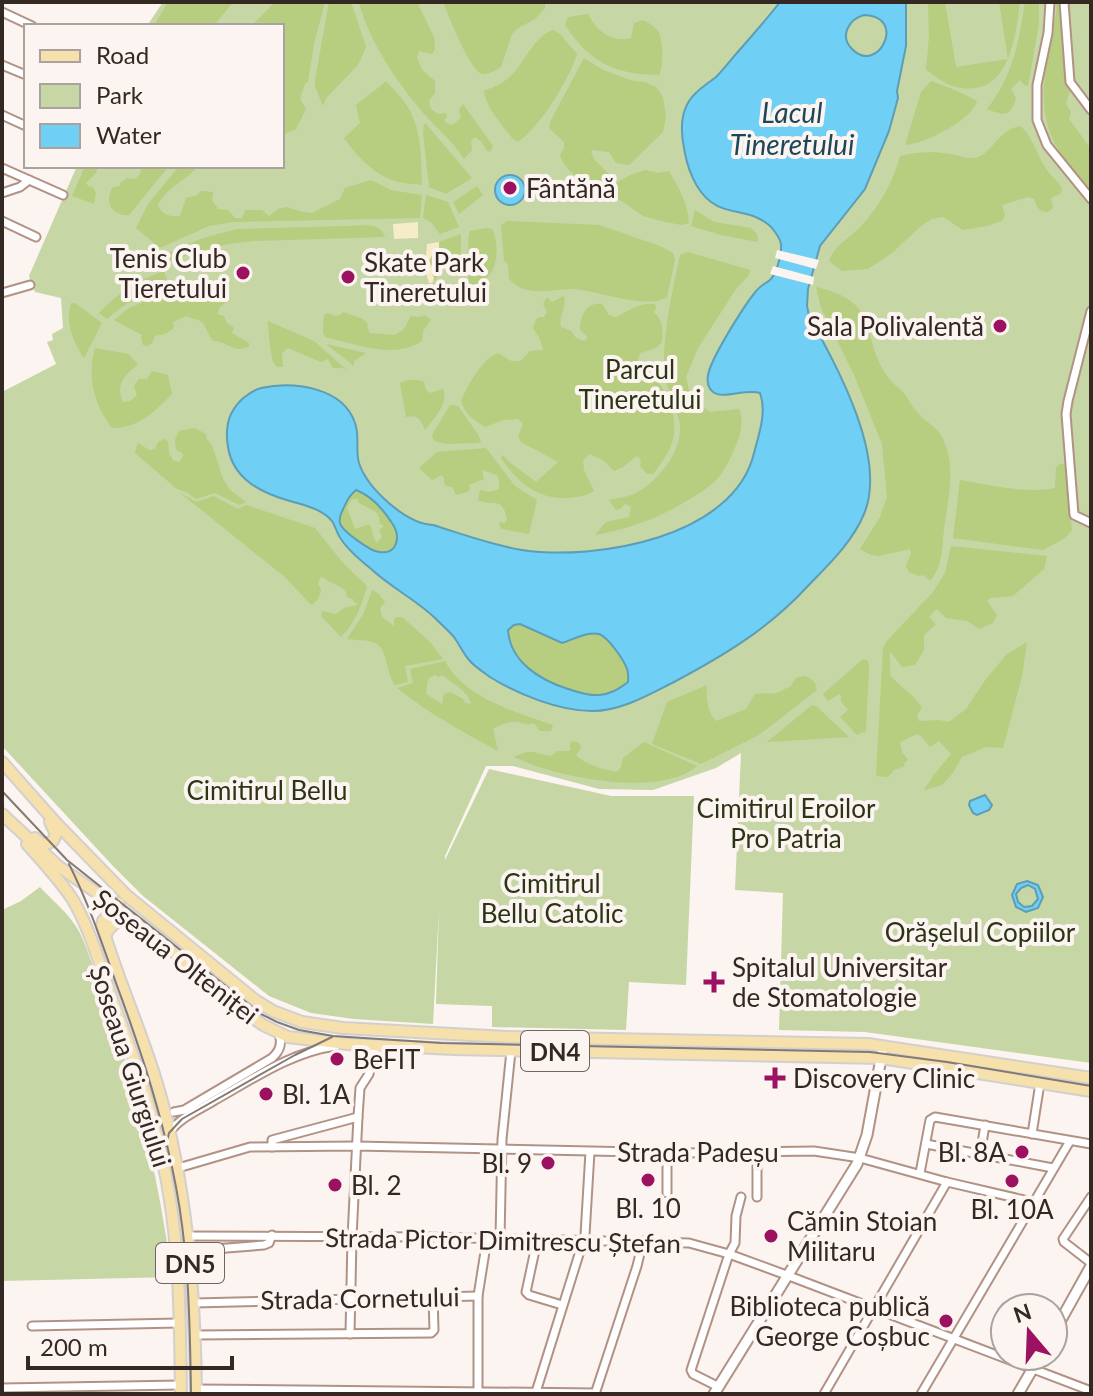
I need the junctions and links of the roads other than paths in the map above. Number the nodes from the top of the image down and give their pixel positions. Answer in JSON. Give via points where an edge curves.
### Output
{"nodes":[{"id":1,"x":1050,"y":2,"type":"edge"},
{"id":2,"x":1064,"y":2,"type":"edge"},
{"id":3,"x":2,"y":12,"type":"edge"},
{"id":4,"x":28,"y":24,"type":"edge"},
{"id":5,"x":2,"y":65,"type":"edge"},
{"id":6,"x":24,"y":74,"type":"edge"},
{"id":7,"x":1091,"y":110,"type":"edge"},
{"id":8,"x":2,"y":115,"type":"edge"},
{"id":9,"x":24,"y":125,"type":"edge"},
{"id":10,"x":2,"y":168,"type":"edge"},
{"id":11,"x":29,"y":180,"type":"junction"},
{"id":12,"x":2,"y":193,"type":"edge"},
{"id":13,"x":63,"y":195,"type":"dead end"},
{"id":14,"x":1091,"y":199,"type":"edge"},
{"id":15,"x":2,"y":221,"type":"edge"},
{"id":16,"x":36,"y":237,"type":"dead end"},
{"id":17,"x":30,"y":285,"type":"dead end"},
{"id":18,"x":2,"y":293,"type":"edge"},
{"id":19,"x":1091,"y":311,"type":"edge"},
{"id":20,"x":1091,"y":523,"type":"edge"},
{"id":21,"x":2,"y":762,"type":"edge"},
{"id":22,"x":36,"y":800,"type":"junction"},
{"id":23,"x":2,"y":814,"type":"edge"},
{"id":24,"x":126,"y":895,"type":"junction"},
{"id":25,"x":116,"y":906,"type":"junction"},
{"id":26,"x":131,"y":918,"type":"junction"},
{"id":27,"x":105,"y":936,"type":"junction"},
{"id":28,"x":278,"y":1032,"type":"junction"},
{"id":29,"x":347,"y":1044,"type":"junction"},
{"id":30,"x":373,"y":1046,"type":"junction"},
{"id":31,"x":883,"y":1046,"type":"junction"},
{"id":32,"x":511,"y":1051,"type":"junction"},
{"id":33,"x":881,"y":1058,"type":"junction"},
{"id":34,"x":1091,"y":1078,"type":"edge"},
{"id":35,"x":1040,"y":1083,"type":"junction"},
{"id":36,"x":1091,"y":1091,"type":"edge"},
{"id":37,"x":169,"y":1110,"type":"junction"},
{"id":38,"x":190,"y":1115,"type":"junction"},
{"id":39,"x":358,"y":1117,"type":"junction"},
{"id":40,"x":985,"y":1125,"type":"junction"},
{"id":41,"x":169,"y":1133,"type":"junction"},
{"id":42,"x":1032,"y":1134,"type":"junction"},
{"id":43,"x":1070,"y":1141,"type":"junction"},
{"id":44,"x":926,"y":1144,"type":"junction"},
{"id":45,"x":1091,"y":1144,"type":"edge"},
{"id":46,"x":356,"y":1146,"type":"junction"},
{"id":47,"x":272,"y":1147,"type":"junction"},
{"id":48,"x":501,"y":1150,"type":"junction"},
{"id":49,"x":590,"y":1152,"type":"junction"},
{"id":50,"x":667,"y":1153,"type":"junction"},
{"id":51,"x":757,"y":1153,"type":"junction"},
{"id":52,"x":980,"y":1155,"type":"junction"},
{"id":53,"x":860,"y":1158,"type":"junction"},
{"id":54,"x":178,"y":1168,"type":"junction"},
{"id":55,"x":1053,"y":1168,"type":"junction"},
{"id":56,"x":920,"y":1173,"type":"junction"},
{"id":57,"x":947,"y":1182,"type":"junction"},
{"id":58,"x":667,"y":1193,"type":"dead end"},
{"id":59,"x":741,"y":1197,"type":"dead end"},
{"id":60,"x":757,"y":1197,"type":"dead end"},
{"id":61,"x":1091,"y":1197,"type":"edge"},
{"id":62,"x":1033,"y":1202,"type":"junction"},
{"id":63,"x":272,"y":1235,"type":"junction"},
{"id":64,"x":187,"y":1236,"type":"junction"},
{"id":65,"x":352,"y":1237,"type":"junction"},
{"id":66,"x":487,"y":1239,"type":"junction"},
{"id":67,"x":500,"y":1239,"type":"junction"},
{"id":68,"x":537,"y":1241,"type":"junction"},
{"id":69,"x":643,"y":1241,"type":"junction"},
{"id":70,"x":582,"y":1242,"type":"junction"},
{"id":71,"x":189,"y":1251,"type":"junction"},
{"id":72,"x":729,"y":1254,"type":"junction"},
{"id":73,"x":1091,"y":1265,"type":"edge"},
{"id":74,"x":789,"y":1276,"type":"junction"},
{"id":75,"x":433,"y":1296,"type":"junction"},
{"id":76,"x":478,"y":1296,"type":"junction"},
{"id":77,"x":350,"y":1298,"type":"junction"},
{"id":78,"x":194,"y":1303,"type":"junction"},
{"id":79,"x":562,"y":1305,"type":"junction"},
{"id":80,"x":1069,"y":1305,"type":"edge"},
{"id":81,"x":873,"y":1309,"type":"junction"},
{"id":82,"x":179,"y":1323,"type":"junction"},
{"id":83,"x":32,"y":1326,"type":"dead end"},
{"id":84,"x":350,"y":1334,"type":"junction"},
{"id":85,"x":195,"y":1335,"type":"junction"},
{"id":86,"x":953,"y":1337,"type":"junction"},
{"id":87,"x":989,"y":1351,"type":"edge"},
{"id":88,"x":1031,"y":1372,"type":"edge"},
{"id":89,"x":1041,"y":1372,"type":"edge"},
{"id":90,"x":2,"y":1388,"type":"edge"},
{"id":91,"x":181,"y":1390,"type":"edge"},
{"id":92,"x":716,"y":1390,"type":"edge"},
{"id":93,"x":196,"y":1391,"type":"edge"},
{"id":94,"x":478,"y":1391,"type":"junction"},
{"id":95,"x":1091,"y":1391,"type":"edge"},
{"id":96,"x":536,"y":1392,"type":"junction"},
{"id":97,"x":595,"y":1393,"type":"edge"},
{"id":98,"x":824,"y":1394,"type":"edge"},
{"id":99,"x":921,"y":1394,"type":"edge"},
{"id":100,"x":1018,"y":1394,"type":"edge"}],
"edges":[{"from":1,"to":14,"type":"street","via":[[1037,120],[1047,145]]},
{"from":2,"to":7,"type":"street","via":[[1070,82]]},
{"from":3,"to":4,"type":"street"},
{"from":5,"to":6,"type":"street"},
{"from":8,"to":9,"type":"street"},
{"from":10,"to":11,"type":"street"},
{"from":11,"to":12,"type":"street"},
{"from":11,"to":13,"type":"street"},
{"from":15,"to":16,"type":"street"},
{"from":17,"to":18,"type":"street"},
{"from":19,"to":20,"type":"street","via":[[1066,407],[1074,515]]},
{"from":21,"to":22,"type":"main road"},
{"from":22,"to":23,"type":"main road","via":[[55,830],[48,844]]},
{"from":22,"to":24,"type":"main road","name":"Șoseaua Olteniței"},
{"from":23,"to":25,"type":"main road","name":"Șoseaua Olteniței","number":"DN4","via":[[58,866]]},
{"from":23,"to":82,"type":"main road","name":"Șoseaua Giurgiului","number":"DN5","via":[[74,902],[130,1045],[169,1189]]},
{"from":24,"to":25,"type":"main road","name":"Șoseaua Giurgiului"},
{"from":24,"to":31,"type":"main road","name":"Șoseaua Olteniței","number":"DN4","via":[[259,1003],[315,1025],[439,1035]]},
{"from":25,"to":26,"type":"main road","name":"Șoseaua Olteniței","number":"DN4"},
{"from":25,"to":27,"type":"main road","name":"Șoseaua Giurgiului","via":[[103,921]]},
{"from":26,"to":27,"type":"main road","via":[[112,925]]},
{"from":26,"to":28,"type":"main road","name":"Șoseaua Olteniței","number":"DN4","via":[[246,1013]]},
{"from":27,"to":37,"type":"main road","name":"Șoseaua Giurgiului","number":"DN5"},
{"from":28,"to":29,"type":"main road","name":"Șoseaua Olteniței","number":"DN4"},
{"from":28,"to":37,"type":"street","via":[[280,1046],[272,1058],[184,1110]]},
{"from":29,"to":30,"type":"main road","name":"Șoseaua Olteniței","number":"DN4"},
{"from":29,"to":38,"type":"street","via":[[273,1067]]},
{"from":30,"to":32,"type":"main road","name":"Șoseaua Olteniței","number":"DN4"},
{"from":30,"to":39,"type":"street","via":[[369,1074],[360,1088]]},
{"from":31,"to":33,"type":"street"},
{"from":31,"to":34,"type":"main road","name":"Șoseaua Olteniței","number":"DN4"},
{"from":32,"to":33,"type":"main road","name":"Șoseaua Olteniței","number":"DN4"},
{"from":32,"to":48,"type":"street"},
{"from":33,"to":35,"type":"main road","name":"Șoseaua Olteniței","number":"DN4"},
{"from":33,"to":53,"type":"street"},
{"from":35,"to":36,"type":"main road","name":"Șoseaua Olteniței","number":"DN4"},
{"from":35,"to":42,"type":"street"},
{"from":37,"to":38,"type":"street"},
{"from":37,"to":41,"type":"main road","name":"Șoseaua Giurgiului","number":"DN5"},
{"from":38,"to":41,"type":"street"},
{"from":39,"to":46,"type":"street"},
{"from":39,"to":47,"type":"street","name":"Strada Padeșu","via":[[272,1140]]},
{"from":40,"to":42,"type":"street"},
{"from":40,"to":44,"type":"street","via":[[932,1118]]},
{"from":40,"to":52,"type":"street"},
{"from":41,"to":54,"type":"main road","name":"Șoseaua Giurgiului","number":"DN5"},
{"from":42,"to":43,"type":"street"},
{"from":43,"to":45,"type":"street"},
{"from":43,"to":55,"type":"street"},
{"from":44,"to":52,"type":"street"},
{"from":44,"to":56,"type":"street"},
{"from":46,"to":47,"type":"street","name":"Strada Padeșu"},
{"from":46,"to":48,"type":"street","name":"Strada Padeșu"},
{"from":46,"to":65,"type":"street"},
{"from":47,"to":54,"type":"street","name":"Strada Padeșu","via":[[250,1147]]},
{"from":48,"to":49,"type":"street","name":"Strada Padeșu"},
{"from":48,"to":67,"type":"street"},
{"from":49,"to":50,"type":"street","name":"Strada Padeșu"},
{"from":49,"to":70,"type":"street"},
{"from":50,"to":51,"type":"street","name":"Strada Padeșu"},
{"from":50,"to":58,"type":"street"},
{"from":51,"to":53,"type":"street","name":"Strada Padeșu","via":[[814,1151]]},
{"from":51,"to":60,"type":"street"},
{"from":52,"to":55,"type":"street"},
{"from":53,"to":56,"type":"street","name":"Strada Padeșu"},
{"from":53,"to":74,"type":"street"},
{"from":54,"to":64,"type":"main road","name":"Șoseaua Giurgiului","number":"DN5"},
{"from":55,"to":62,"type":"street"},
{"from":56,"to":57,"type":"street","name":"Strada Padeșu"},
{"from":57,"to":62,"type":"street","name":"Strada Padeșu"},
{"from":57,"to":81,"type":"street"},
{"from":59,"to":72,"type":"street"},
{"from":61,"to":73,"type":"street","via":[[1063,1239]]},
{"from":62,"to":86,"type":"street"},
{"from":63,"to":64,"type":"street","name":"Strada Pictor Dimitrescu Ștefan"},
{"from":63,"to":65,"type":"street","name":"Strada Pictor Dimitrescu Ștefan"},
{"from":63,"to":71,"type":"street","name":"Strada Pictor Dimitrescu Ștefan","via":[[261,1245]]},
{"from":64,"to":71,"type":"main road","name":"Șoseaua Giurgiului","number":"DN5"},
{"from":65,"to":66,"type":"street","name":"Strada Pictor Dimitrescu Ștefan"},
{"from":65,"to":77,"type":"street"},
{"from":66,"to":67,"type":"street","name":"Strada Pictor Dimitrescu Ștefan"},
{"from":66,"to":76,"type":"street"},
{"from":67,"to":68,"type":"street","name":"Strada Pictor Dimitrescu Ștefan"},
{"from":68,"to":70,"type":"street","name":"Strada Pictor Dimitrescu Ștefan"},
{"from":68,"to":79,"type":"street","via":[[526,1292]]},
{"from":69,"to":70,"type":"street","name":"Strada Pictor Dimitrescu Ștefan"},
{"from":69,"to":72,"type":"street","name":"Strada Pictor Dimitrescu Ștefan","via":[[689,1243]]},
{"from":69,"to":97,"type":"street"},
{"from":70,"to":79,"type":"street"},
{"from":71,"to":78,"type":"main road","name":"Șoseaua Giurgiului","number":"DN5"},
{"from":72,"to":74,"type":"street","name":"Strada Pictor Dimitrescu Ștefan"},
{"from":72,"to":92,"type":"street","via":[[691,1372]]},
{"from":73,"to":80,"type":"street"},
{"from":74,"to":81,"type":"street","name":"Strada Pictor Dimitrescu Ștefan"},
{"from":74,"to":92,"type":"street"},
{"from":75,"to":76,"type":"street","name":"Strada Cornetului"},
{"from":75,"to":77,"type":"street","name":"Strada Cornetului"},
{"from":75,"to":84,"type":"street","via":[[431,1333]]},
{"from":76,"to":94,"type":"street"},
{"from":77,"to":78,"type":"street","name":"Strada Cornetului"},
{"from":77,"to":84,"type":"street"},
{"from":78,"to":85,"type":"main road","name":"Șoseaua Giurgiului","number":"DN5"},
{"from":79,"to":96,"type":"street"},
{"from":81,"to":86,"type":"street","name":"Strada Pictor Dimitrescu Ștefan"},
{"from":81,"to":98,"type":"street"},
{"from":82,"to":83,"type":"street"},
{"from":82,"to":91,"type":"main road","name":"Șoseaua Giurgiului","number":"DN5"},
{"from":84,"to":85,"type":"street"},
{"from":85,"to":93,"type":"main road","name":"Șoseaua Giurgiului","number":"DN5"},
{"from":86,"to":87,"type":"street","name":"Strada Pictor Dimitrescu Ștefan"},
{"from":86,"to":99,"type":"street"},
{"from":88,"to":100,"type":"street"},
{"from":89,"to":95,"type":"street","name":"Strada Pictor Dimitrescu Ștefan"},
{"from":90,"to":91,"type":"street"},
{"from":93,"to":94,"type":"street"},
{"from":94,"to":96,"type":"street"},
{"from":96,"to":97,"type":"street"}]}
